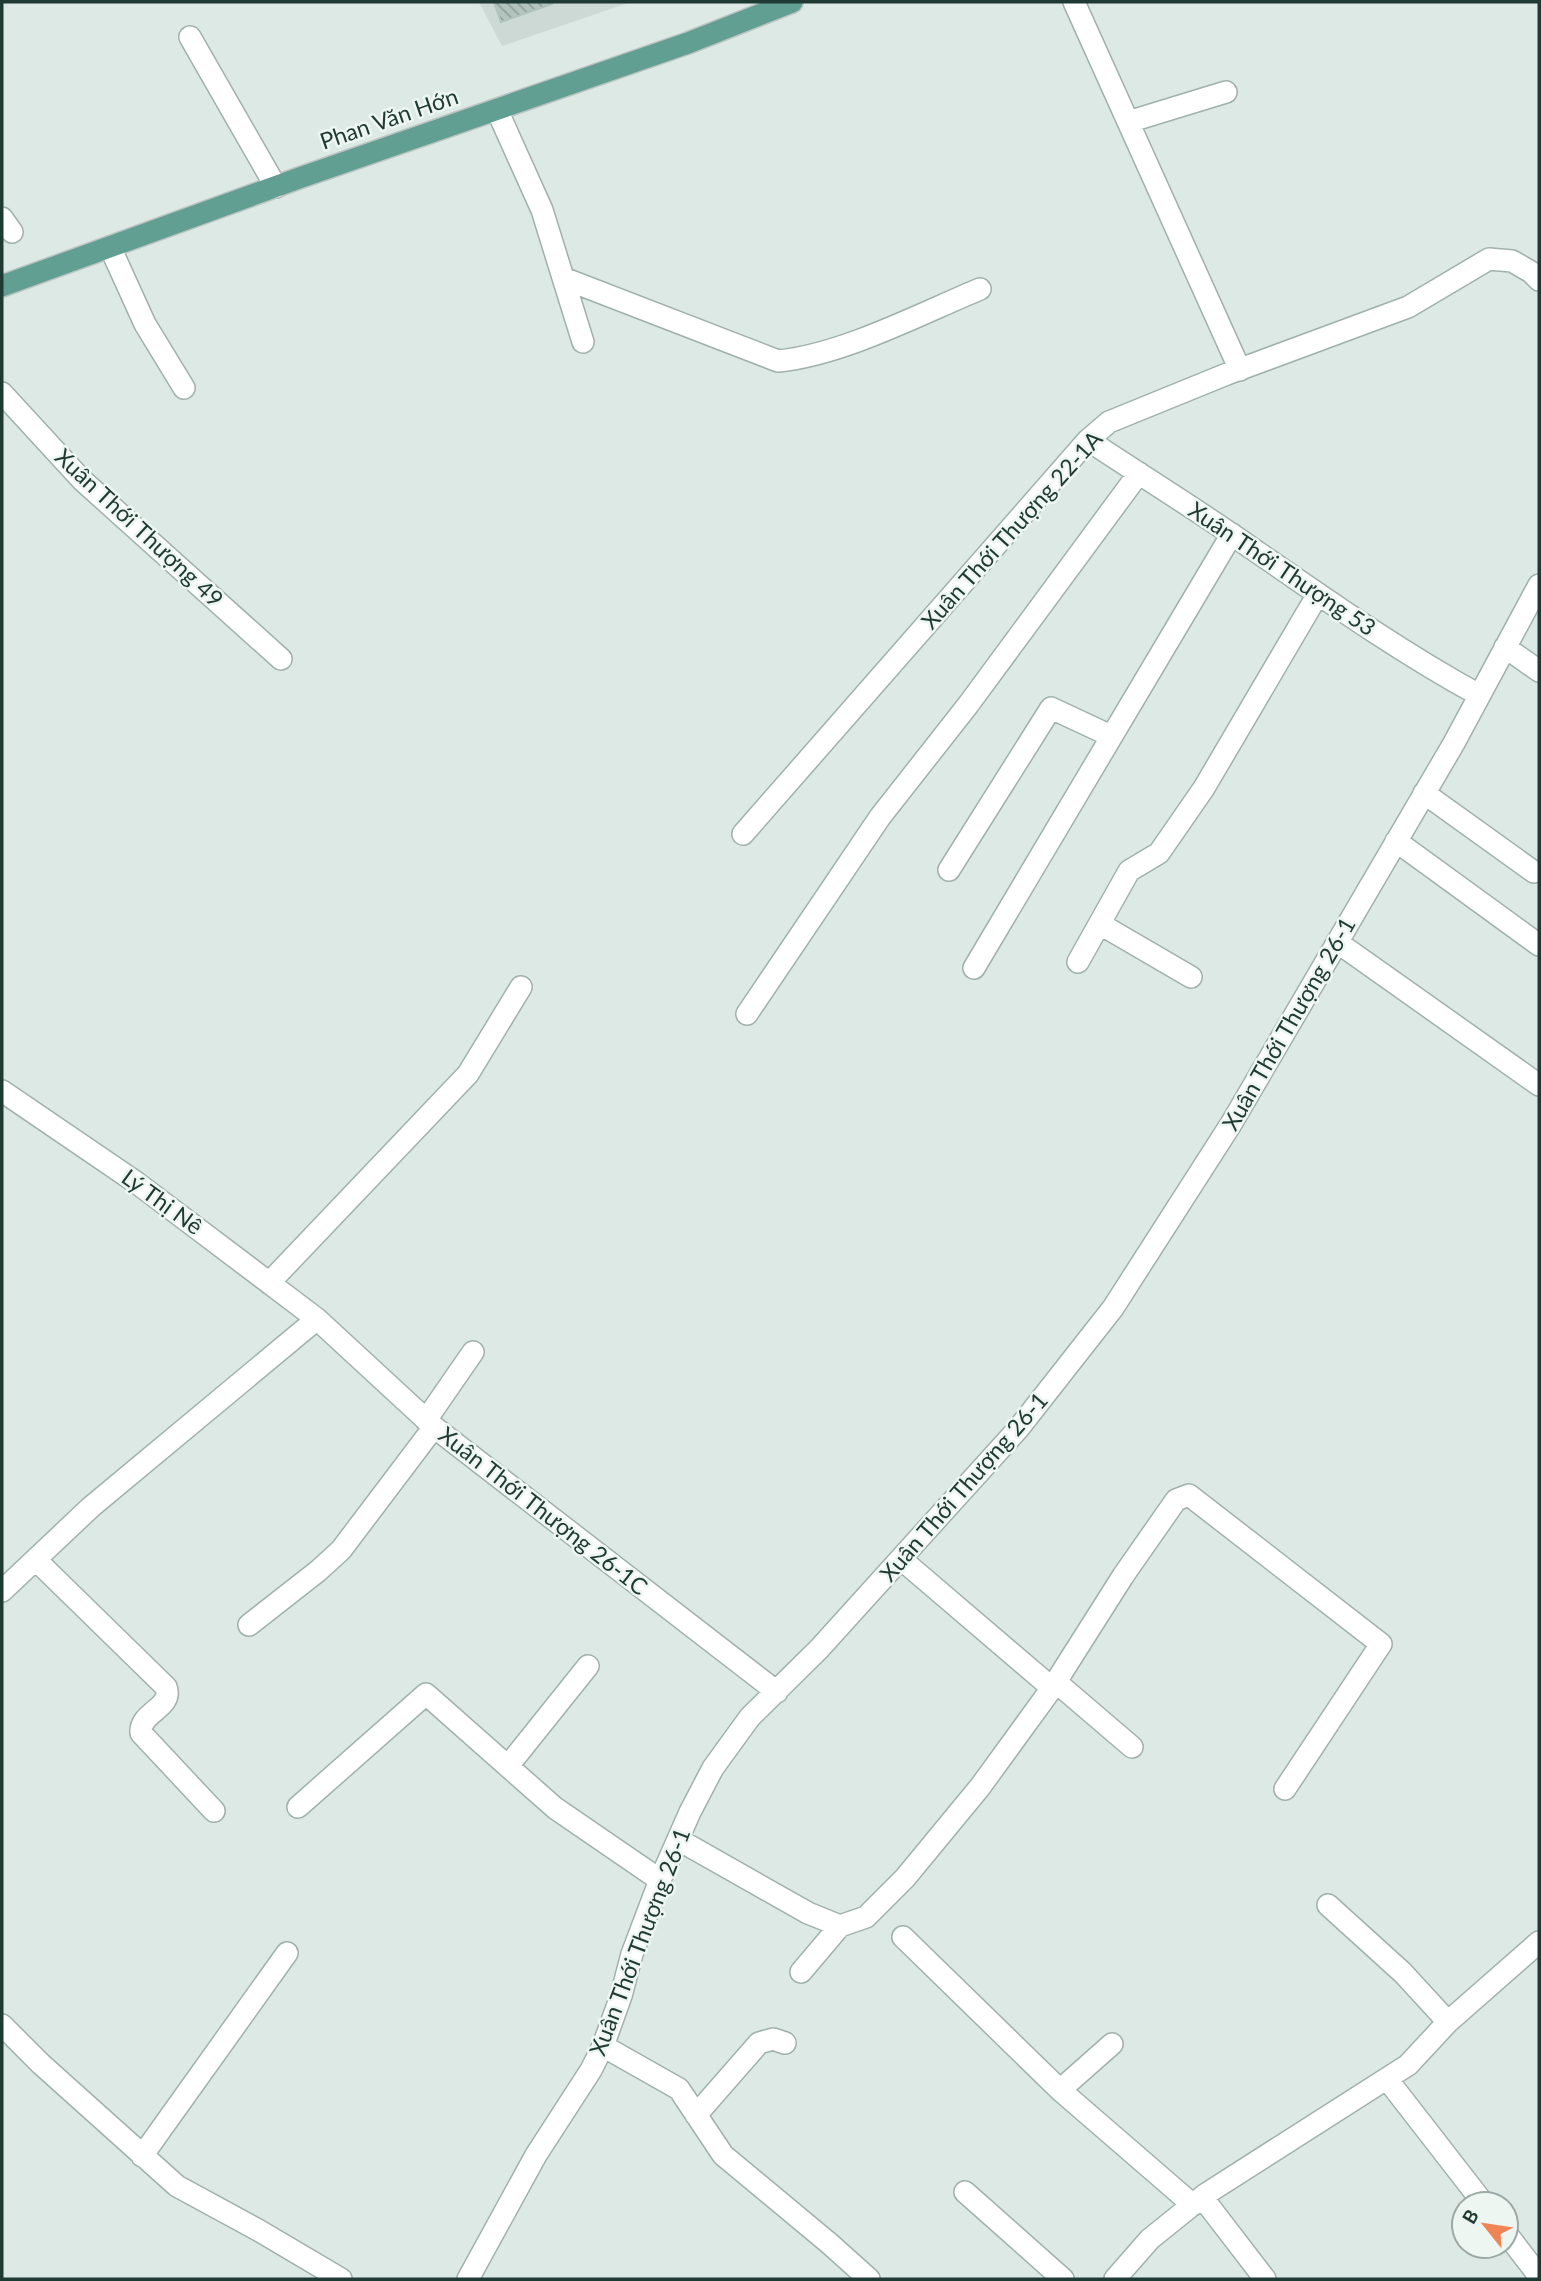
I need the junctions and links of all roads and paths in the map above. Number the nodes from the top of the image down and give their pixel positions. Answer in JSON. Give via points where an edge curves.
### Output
{"nodes":[{"id":1,"x":1074,"y":2,"type":"edge"},
{"id":2,"x":782,"y":3,"type":"edge"},
{"id":3,"x":190,"y":37,"type":"dead end"},
{"id":4,"x":1226,"y":92,"type":"dead end"},
{"id":5,"x":497,"y":110,"type":"junction"},
{"id":6,"x":1128,"y":122,"type":"junction"},
{"id":7,"x":276,"y":187,"type":"junction"},
{"id":8,"x":110,"y":247,"type":"junction"},
{"id":9,"x":563,"y":278,"type":"junction"},
{"id":10,"x":1539,"y":280,"type":"edge"},
{"id":11,"x":2,"y":286,"type":"edge"},
{"id":12,"x":980,"y":289,"type":"dead end"},
{"id":13,"x":583,"y":342,"type":"dead end"},
{"id":14,"x":1240,"y":370,"type":"junction"},
{"id":15,"x":184,"y":388,"type":"dead end"},
{"id":16,"x":2,"y":393,"type":"edge"},
{"id":17,"x":1088,"y":440,"type":"junction"},
{"id":18,"x":1139,"y":473,"type":"junction"},
{"id":19,"x":1232,"y":534,"type":"junction"},
{"id":20,"x":1539,"y":585,"type":"edge"},
{"id":21,"x":1318,"y":594,"type":"junction"},
{"id":22,"x":1505,"y":647,"type":"junction"},
{"id":23,"x":281,"y":659,"type":"dead end"},
{"id":24,"x":1539,"y":671,"type":"edge"},
{"id":25,"x":1479,"y":695,"type":"junction"},
{"id":26,"x":1111,"y":736,"type":"junction"},
{"id":27,"x":1424,"y":793,"type":"junction"},
{"id":28,"x":743,"y":834,"type":"dead end"},
{"id":29,"x":1396,"y":841,"type":"junction"},
{"id":30,"x":949,"y":870,"type":"dead end"},
{"id":31,"x":1534,"y":872,"type":"dead end"},
{"id":32,"x":1100,"y":924,"type":"junction"},
{"id":33,"x":1337,"y":942,"type":"junction"},
{"id":34,"x":1539,"y":945,"type":"edge"},
{"id":35,"x":1078,"y":962,"type":"dead end"},
{"id":36,"x":974,"y":968,"type":"dead end"},
{"id":37,"x":1191,"y":977,"type":"dead end"},
{"id":38,"x":522,"y":987,"type":"dead end"},
{"id":39,"x":747,"y":1014,"type":"dead end"},
{"id":40,"x":1539,"y":1085,"type":"edge"},
{"id":41,"x":2,"y":1091,"type":"edge"},
{"id":42,"x":270,"y":1283,"type":"junction"},
{"id":43,"x":317,"y":1319,"type":"junction"},
{"id":44,"x":473,"y":1352,"type":"dead end"},
{"id":45,"x":430,"y":1423,"type":"junction"},
{"id":46,"x":901,"y":1559,"type":"junction"},
{"id":47,"x":36,"y":1560,"type":"junction"},
{"id":48,"x":2,"y":1591,"type":"edge"},
{"id":49,"x":249,"y":1625,"type":"dead end"},
{"id":50,"x":588,"y":1666,"type":"dead end"},
{"id":51,"x":1054,"y":1685,"type":"junction"},
{"id":52,"x":777,"y":1692,"type":"junction"},
{"id":53,"x":1132,"y":1747,"type":"dead end"},
{"id":54,"x":508,"y":1766,"type":"junction"},
{"id":55,"x":1285,"y":1789,"type":"dead end"},
{"id":56,"x":299,"y":1807,"type":"dead end"},
{"id":57,"x":214,"y":1811,"type":"dead end"},
{"id":58,"x":678,"y":1840,"type":"junction"},
{"id":59,"x":660,"y":1880,"type":"junction"},
{"id":60,"x":1328,"y":1905,"type":"dead end"},
{"id":61,"x":840,"y":1926,"type":"junction"},
{"id":62,"x":904,"y":1937,"type":"dead end"},
{"id":63,"x":1539,"y":1942,"type":"edge"},
{"id":64,"x":287,"y":1953,"type":"dead end"},
{"id":65,"x":801,"y":1972,"type":"dead end"},
{"id":66,"x":1448,"y":2022,"type":"junction"},
{"id":67,"x":2,"y":2025,"type":"edge"},
{"id":68,"x":785,"y":2043,"type":"dead end"},
{"id":69,"x":1112,"y":2044,"type":"dead end"},
{"id":70,"x":604,"y":2046,"type":"junction"},
{"id":71,"x":1387,"y":2079,"type":"junction"},
{"id":72,"x":1060,"y":2090,"type":"junction"},
{"id":73,"x":696,"y":2115,"type":"junction"},
{"id":74,"x":142,"y":2156,"type":"junction"},
{"id":75,"x":1473,"y":2190,"type":"edge"},
{"id":76,"x":965,"y":2192,"type":"dead end"},
{"id":77,"x":1198,"y":2201,"type":"junction"},
{"id":78,"x":1520,"y":2251,"type":"edge"},
{"id":79,"x":1539,"y":2276,"type":"edge"},
{"id":80,"x":341,"y":2279,"type":"edge"},
{"id":81,"x":468,"y":2279,"type":"edge"},
{"id":82,"x":869,"y":2279,"type":"edge"},
{"id":83,"x":1063,"y":2279,"type":"edge"},
{"id":84,"x":1115,"y":2279,"type":"edge"},
{"id":85,"x":1265,"y":2279,"type":"edge"}],
"edges":[{"from":1,"to":6,"type":"street"},
{"from":2,"to":5,"type":"main road","name":"Phan Văn Hớn","via":[[688,43]]},
{"from":3,"to":7,"type":"street"},
{"from":4,"to":6,"type":"street"},
{"from":5,"to":7,"type":"main road","name":"Phan Văn Hớn"},
{"from":5,"to":9,"type":"street","via":[[541,211]]},
{"from":6,"to":14,"type":"street"},
{"from":7,"to":8,"type":"main road","name":"Phan Văn Hớn"},
{"from":8,"to":11,"type":"main road","name":"Phan Văn Hớn"},
{"from":8,"to":15,"type":"street","via":[[145,324]]},
{"from":9,"to":12,"type":"street","via":[[778,361],[800,359],[852,342]]},
{"from":9,"to":13,"type":"street"},
{"from":10,"to":14,"type":"street","name":"Xuân Thới Thượng 22-1A","via":[[1512,261],[1489,259],[1408,307]]},
{"from":14,"to":17,"type":"street","name":"Xuân Thới Thượng 22-1A","via":[[1109,422]]},
{"from":16,"to":23,"type":"street","name":"Xuân Thới Thượng 49","via":[[82,480]]},
{"from":17,"to":18,"type":"street","name":"Xuân Thới Thượng 53"},
{"from":17,"to":28,"type":"street","name":"Xuân Thới Thượng 22-1A"},
{"from":18,"to":19,"type":"street","name":"Xuân Thới Thượng 53"},
{"from":18,"to":39,"type":"street","via":[[880,817]]},
{"from":19,"to":21,"type":"street","name":"Xuân Thới Thượng 53"},
{"from":19,"to":26,"type":"street"},
{"from":20,"to":22,"type":"street","name":"Xuân Thới Thượng 26-1"},
{"from":21,"to":25,"type":"street","name":"Xuân Thới Thượng 53"},
{"from":21,"to":32,"type":"street","via":[[1204,788],[1159,853],[1129,871]]},
{"from":22,"to":24,"type":"street"},
{"from":22,"to":25,"type":"street","name":"Xuân Thới Thượng 26-1"},
{"from":25,"to":27,"type":"street","name":"Xuân Thới Thượng 26-1"},
{"from":26,"to":30,"type":"street","via":[[1051,708]]},
{"from":26,"to":36,"type":"street"},
{"from":27,"to":29,"type":"street","name":"Xuân Thới Thượng 26-1"},
{"from":27,"to":31,"type":"street"},
{"from":29,"to":33,"type":"street","name":"Xuân Thới Thượng 26-1"},
{"from":29,"to":34,"type":"street"},
{"from":32,"to":35,"type":"street"},
{"from":32,"to":37,"type":"street"},
{"from":33,"to":40,"type":"street"},
{"from":33,"to":46,"type":"street","name":"Xuân Thới Thượng 26-1","via":[[1231,1124],[1112,1307],[1018,1429]]},
{"from":38,"to":42,"type":"street","via":[[468,1074]]},
{"from":41,"to":42,"type":"street","name":"Lý Thị Nê","via":[[138,1183]]},
{"from":42,"to":43,"type":"street","name":"Lý Thị Nê"},
{"from":43,"to":45,"type":"street","name":"Xuân Thới Thượng 26-1C"},
{"from":43,"to":47,"type":"street","via":[[91,1507]]},
{"from":44,"to":45,"type":"street"},
{"from":45,"to":49,"type":"street","via":[[341,1550]]},
{"from":45,"to":52,"type":"street","name":"Xuân Thới Thượng 26-1C"},
{"from":46,"to":51,"type":"street"},
{"from":46,"to":52,"type":"street","name":"Xuân Thới Thượng 26-1"},
{"from":47,"to":48,"type":"street"},
{"from":47,"to":57,"type":"street","via":[[166,1687],[167,1698],[143,1720],[141,1733]]},
{"from":50,"to":54,"type":"street"},
{"from":51,"to":53,"type":"street"},
{"from":51,"to":55,"type":"street","via":[[1175,1500],[1189,1495],[1381,1644]]},
{"from":51,"to":61,"type":"street","via":[[905,1878],[866,1917]]},
{"from":52,"to":58,"type":"street","name":"Xuân Thới Thượng 26-1","via":[[750,1717],[713,1768]]},
{"from":54,"to":56,"type":"street","via":[[426,1694]]},
{"from":54,"to":59,"type":"street","via":[[555,1808]]},
{"from":58,"to":59,"type":"street","name":"Xuân Thới Thượng 26-1"},
{"from":58,"to":61,"type":"street","via":[[808,1913]]},
{"from":59,"to":70,"type":"street","name":"Xuân Thới Thượng 26-1"},
{"from":60,"to":66,"type":"street","via":[[1403,1973]]},
{"from":61,"to":65,"type":"street"},
{"from":62,"to":72,"type":"street"},
{"from":63,"to":66,"type":"street"},
{"from":64,"to":74,"type":"street"},
{"from":66,"to":71,"type":"street","via":[[1408,2065]]},
{"from":67,"to":74,"type":"street"},
{"from":68,"to":73,"type":"street","via":[[773,2039],[759,2043]]},
{"from":69,"to":72,"type":"street"},
{"from":70,"to":73,"type":"street","via":[[679,2090]]},
{"from":70,"to":81,"type":"street","name":"Xuân Thới Thượng 26-1","via":[[536,2154]]},
{"from":71,"to":75,"type":"street"},
{"from":71,"to":77,"type":"street"},
{"from":72,"to":77,"type":"street"},
{"from":73,"to":82,"type":"street","via":[[723,2155]]},
{"from":74,"to":80,"type":"street","via":[[177,2186]]},
{"from":76,"to":83,"type":"street"},
{"from":77,"to":84,"type":"street","via":[[1150,2239]]},
{"from":77,"to":85,"type":"street"},
{"from":78,"to":79,"type":"street"}]}
